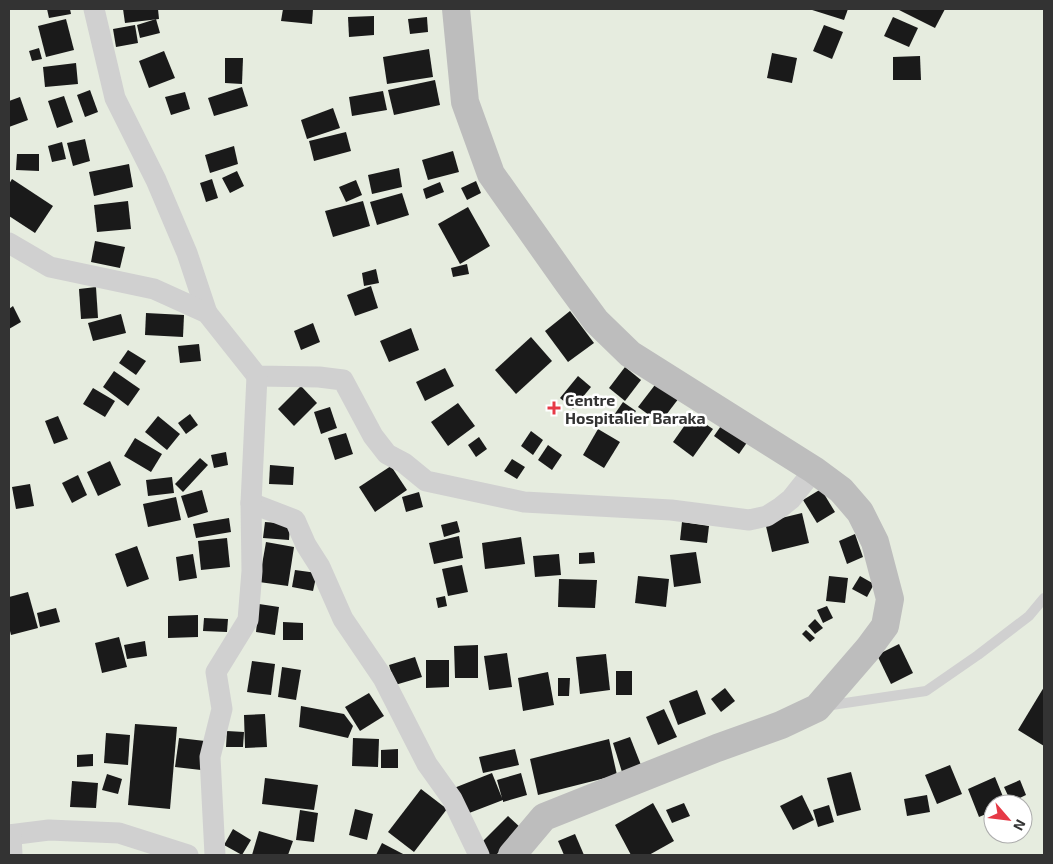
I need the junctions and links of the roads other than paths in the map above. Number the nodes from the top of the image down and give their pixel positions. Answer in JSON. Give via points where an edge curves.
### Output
{"nodes":[{"id":1,"x":94,"y":9,"type":"edge"},
{"id":2,"x":456,"y":9,"type":"edge"},
{"id":3,"x":9,"y":243,"type":"edge"},
{"id":4,"x":207,"y":313,"type":"junction"},
{"id":5,"x":257,"y":376,"type":"junction"},
{"id":6,"x":814,"y":470,"type":"junction"},
{"id":7,"x":251,"y":503,"type":"junction"},
{"id":8,"x":1044,"y":598,"type":"edge"},
{"id":9,"x":817,"y":708,"type":"junction"},
{"id":10,"x":11,"y":842,"type":"edge"},
{"id":11,"x":188,"y":855,"type":"edge"},
{"id":12,"x":215,"y":855,"type":"edge"},
{"id":13,"x":479,"y":855,"type":"edge"},
{"id":14,"x":512,"y":855,"type":"edge"}],
"edges":[{"from":1,"to":4,"type":"street","via":[[115,98],[156,180],[187,253]]},
{"from":2,"to":6,"type":"street","via":[[465,102],[492,174],[596,321],[630,354]]},
{"from":3,"to":4,"type":"street","via":[[50,267],[154,289]]},
{"from":4,"to":5,"type":"street"},
{"from":5,"to":6,"type":"street","via":[[319,376],[343,380],[373,436],[387,454],[426,481],[524,502],[671,510],[749,520],[767,516],[782,507]]},
{"from":5,"to":7,"type":"street"},
{"from":6,"to":9,"type":"street","via":[[841,490],[860,512],[875,542],[890,599],[885,626]]},
{"from":7,"to":12,"type":"street","via":[[252,571],[248,620],[216,672],[222,709],[210,758]]},
{"from":7,"to":13,"type":"street","via":[[295,520],[344,619],[383,678],[427,764],[452,799]]},
{"from":8,"to":9,"type":"lane","via":[[1029,616],[926,690]]},
{"from":9,"to":14,"type":"street","via":[[544,818]]},
{"from":10,"to":11,"type":"street","via":[[49,830],[119,833]]}]}
